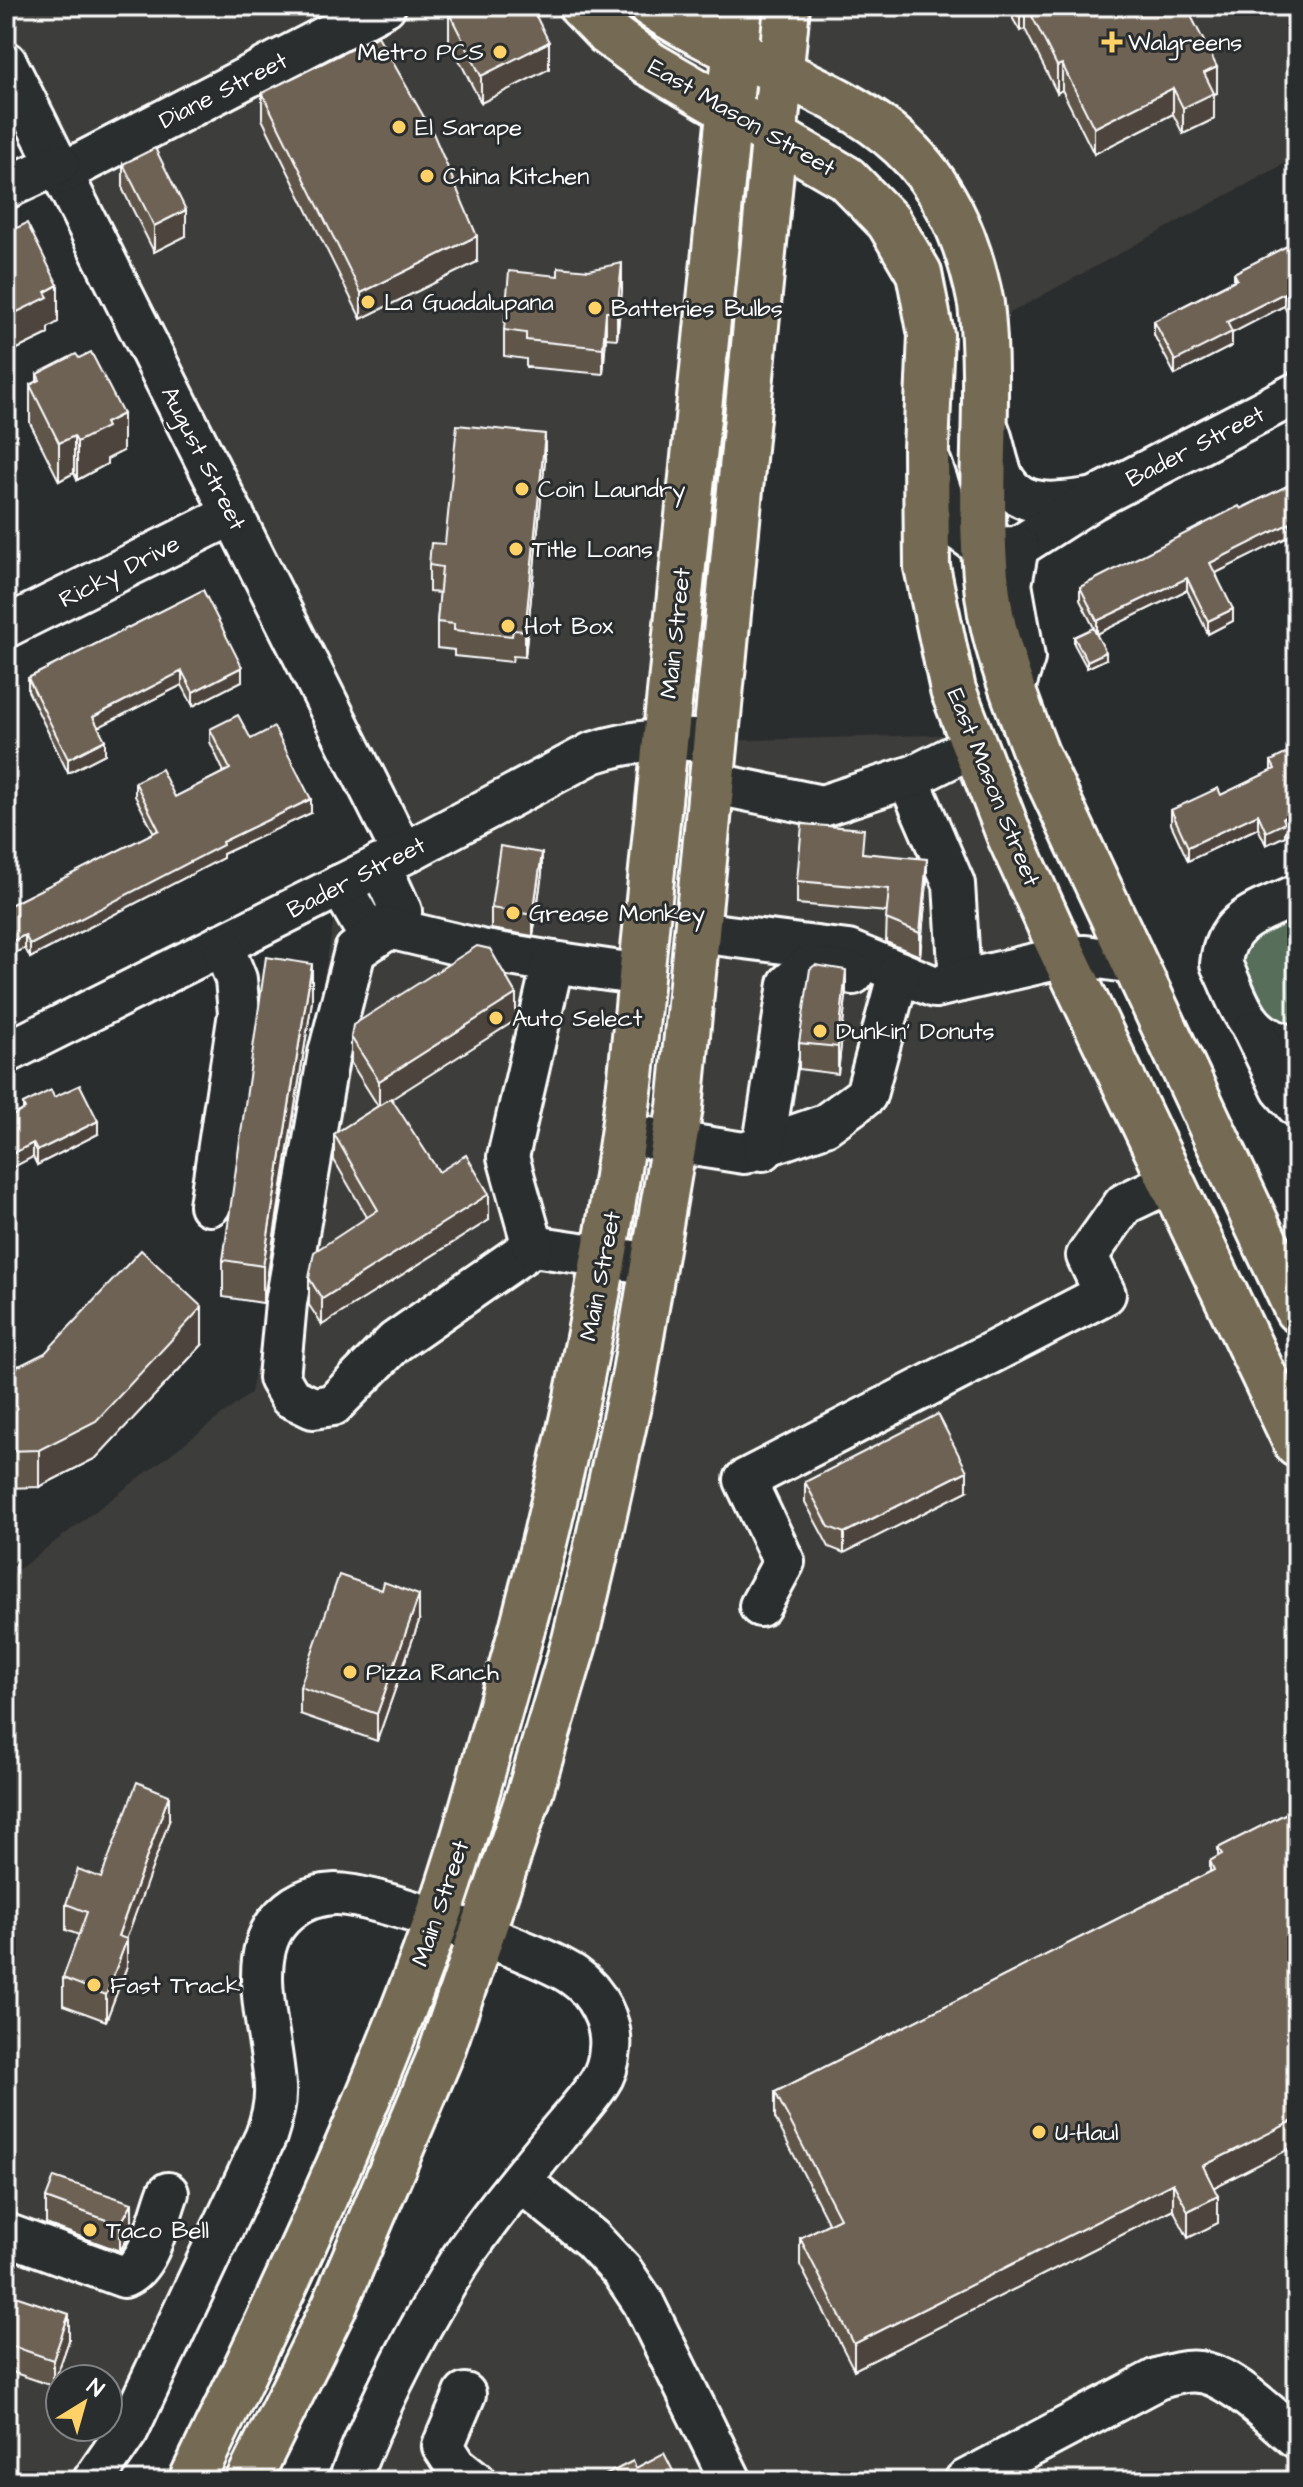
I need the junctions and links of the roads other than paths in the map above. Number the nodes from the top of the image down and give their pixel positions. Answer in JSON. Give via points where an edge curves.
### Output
{"nodes":[{"id":1,"x":385,"y":6,"type":"edge"},
{"id":2,"x":581,"y":6,"type":"edge"},
{"id":3,"x":652,"y":6,"type":"edge"},
{"id":4,"x":740,"y":6,"type":"edge"},
{"id":5,"x":787,"y":6,"type":"edge"},
{"id":6,"x":734,"y":49,"type":"junction"},
{"id":7,"x":6,"y":62,"type":"edge"},
{"id":8,"x":780,"y":69,"type":"junction"},
{"id":9,"x":729,"y":111,"type":"junction"},
{"id":10,"x":774,"y":136,"type":"junction"},
{"id":11,"x":60,"y":169,"type":"junction"},
{"id":12,"x":6,"y":188,"type":"edge"},
{"id":13,"x":1297,"y":393,"type":"edge"},
{"id":14,"x":983,"y":415,"type":"junction"},
{"id":15,"x":926,"y":449,"type":"junction"},
{"id":16,"x":1093,"y":499,"type":"junction"},
{"id":17,"x":233,"y":514,"type":"junction"},
{"id":18,"x":1001,"y":547,"type":"junction"},
{"id":19,"x":6,"y":627,"type":"edge"},
{"id":20,"x":664,"y":737,"type":"junction"},
{"id":21,"x":974,"y":746,"type":"junction"},
{"id":22,"x":713,"y":762,"type":"junction"},
{"id":23,"x":908,"y":778,"type":"junction"},
{"id":24,"x":391,"y":860,"type":"junction"},
{"id":25,"x":340,"y":885,"type":"junction"},
{"id":26,"x":1297,"y":895,"type":"edge"},
{"id":27,"x":389,"y":928,"type":"junction"},
{"id":28,"x":697,"y":932,"type":"junction"},
{"id":29,"x":222,"y":944,"type":"junction"},
{"id":30,"x":1065,"y":957,"type":"junction"},
{"id":31,"x":553,"y":962,"type":"junction"},
{"id":32,"x":1134,"y":963,"type":"junction"},
{"id":33,"x":641,"y":975,"type":"junction"},
{"id":34,"x":960,"y":981,"type":"junction"},
{"id":35,"x":894,"y":989,"type":"junction"},
{"id":36,"x":1254,"y":1031,"type":"junction"},
{"id":37,"x":1297,"y":1047,"type":"edge"},
{"id":38,"x":6,"y":1053,"type":"edge"},
{"id":39,"x":1297,"y":1106,"type":"edge"},
{"id":40,"x":623,"y":1134,"type":"junction"},
{"id":41,"x":674,"y":1143,"type":"junction"},
{"id":42,"x":763,"y":1150,"type":"junction"},
{"id":43,"x":1172,"y":1181,"type":"junction"},
{"id":44,"x":210,"y":1205,"type":"dead end"},
{"id":45,"x":533,"y":1246,"type":"junction"},
{"id":46,"x":606,"y":1257,"type":"junction"},
{"id":47,"x":653,"y":1264,"type":"junction"},
{"id":48,"x":1297,"y":1310,"type":"edge"},
{"id":49,"x":1297,"y":1445,"type":"edge"},
{"id":50,"x":760,"y":1606,"type":"dead end"},
{"id":51,"x":437,"y":1920,"type":"junction"},
{"id":52,"x":479,"y":1936,"type":"junction"},
{"id":53,"x":520,"y":2181,"type":"junction"},
{"id":54,"x":168,"y":2193,"type":"dead end"},
{"id":55,"x":6,"y":2234,"type":"edge"},
{"id":56,"x":465,"y":2394,"type":"dead end"},
{"id":57,"x":1297,"y":2438,"type":"edge"},
{"id":58,"x":93,"y":2481,"type":"edge"},
{"id":59,"x":191,"y":2481,"type":"edge"},
{"id":60,"x":248,"y":2481,"type":"edge"},
{"id":61,"x":349,"y":2481,"type":"edge"},
{"id":62,"x":475,"y":2481,"type":"edge"},
{"id":63,"x":731,"y":2481,"type":"edge"},
{"id":64,"x":965,"y":2481,"type":"edge"}],
"edges":[{"from":1,"to":11,"type":"street","name":"Diane Street"},
{"from":2,"to":9,"type":"main road","name":"East Mason Street","via":[[625,46]]},
{"from":3,"to":6,"type":"main road","name":"East Mason Street"},
{"from":4,"to":6,"type":"main road","name":"Main Street"},
{"from":5,"to":8,"type":"main road","name":"Main Street"},
{"from":6,"to":8,"type":"main road","name":"East Mason Street"},
{"from":6,"to":9,"type":"main road","name":"Main Street"},
{"from":7,"to":11,"type":"street","name":"August Street"},
{"from":8,"to":10,"type":"main road","name":"Main Street"},
{"from":8,"to":14,"type":"main road","name":"East Mason Street","via":[[883,129],[928,173],[947,203],[973,265],[981,304]]},
{"from":9,"to":10,"type":"main road","name":"East Mason Street"},
{"from":9,"to":20,"type":"main road","name":"Main Street"},
{"from":10,"to":15,"type":"main road","name":"East Mason Street","via":[[857,188],[889,222],[919,273],[931,335]]},
{"from":10,"to":22,"type":"main road","name":"Main Street"},
{"from":11,"to":12,"type":"street","name":"Diane Street"},
{"from":11,"to":17,"type":"street","name":"August Street"},
{"from":13,"to":16,"type":"street","name":"Bader Street"},
{"from":14,"to":16,"type":"street","name":"Bader Street","via":[[1005,483],[1030,500],[1050,505]]},
{"from":14,"to":18,"type":"main road","name":"East Mason Street"},
{"from":15,"to":18,"type":"street","via":[[952,525]]},
{"from":15,"to":21,"type":"main road","name":"East Mason Street","via":[[927,567],[953,690]]},
{"from":16,"to":18,"type":"street","name":"Bader Street"},
{"from":17,"to":19,"type":"street","name":"Ricky Drive"},
{"from":17,"to":24,"type":"street","name":"August Street"},
{"from":18,"to":32,"type":"main road","name":"East Mason Street","via":[[991,615],[1013,692]]},
{"from":20,"to":22,"type":"street","name":"Bader Street"},
{"from":20,"to":24,"type":"street","name":"Bader Street","via":[[592,753]]},
{"from":20,"to":33,"type":"main road","name":"Main Street"},
{"from":21,"to":23,"type":"street","name":"Bader Street"},
{"from":21,"to":30,"type":"main road","name":"East Mason Street"},
{"from":22,"to":23,"type":"street","name":"Bader Street","via":[[822,806]]},
{"from":22,"to":28,"type":"main road","name":"Main Street"},
{"from":23,"to":34,"type":"street","via":[[954,884]]},
{"from":24,"to":25,"type":"street","name":"Bader Street"},
{"from":24,"to":27,"type":"street","name":"August Street","via":[[401,911]]},
{"from":25,"to":27,"type":"street","via":[[363,925]]},
{"from":25,"to":29,"type":"street","name":"Bader Street"},
{"from":26,"to":36,"type":"street","via":[[1242,921],[1223,948],[1221,964]]},
{"from":27,"to":31,"type":"street"},
{"from":27,"to":45,"type":"street","via":[[355,951],[329,1053],[286,1303],[279,1378],[290,1397],[313,1408],[333,1405],[395,1342]]},
{"from":28,"to":35,"type":"street","via":[[848,951]]},
{"from":28,"to":41,"type":"main road","name":"Main Street"},
{"from":29,"to":38,"type":"street","name":"Bader Street"},
{"from":29,"to":44,"type":"street","via":[[236,979],[239,1013]]},
{"from":30,"to":32,"type":"street"},
{"from":30,"to":34,"type":"street"},
{"from":30,"to":43,"type":"main road","name":"East Mason Street"},
{"from":31,"to":33,"type":"street"},
{"from":31,"to":45,"type":"street","via":[[508,1157]]},
{"from":32,"to":48,"type":"main road","name":"East Mason Street"},
{"from":33,"to":40,"type":"main road","name":"Main Street"},
{"from":34,"to":35,"type":"street"},
{"from":35,"to":42,"type":"street","via":[[866,1095],[825,1125]]},
{"from":35,"to":42,"type":"street","via":[[853,974],[808,967],[789,984]]},
{"from":36,"to":37,"type":"street"},
{"from":36,"to":39,"type":"street","via":[[1282,1089]]},
{"from":40,"to":41,"type":"street"},
{"from":40,"to":46,"type":"main road","name":"Main Street"},
{"from":41,"to":42,"type":"street","via":[[732,1154]]},
{"from":41,"to":47,"type":"main road","name":"Main Street"},
{"from":43,"to":49,"type":"main road","name":"East Mason Street"},
{"from":43,"to":50,"type":"street","via":[[1124,1204],[1087,1256],[1105,1294],[745,1480],[784,1562]]},
{"from":45,"to":46,"type":"street"},
{"from":46,"to":47,"type":"street"},
{"from":46,"to":51,"type":"main road","name":"Main Street","via":[[526,1620]]},
{"from":47,"to":52,"type":"main road","name":"Main Street","via":[[634,1378],[575,1640],[530,1792]]},
{"from":51,"to":52,"type":"street"},
{"from":51,"to":58,"type":"street","via":[[370,1898],[338,1894],[304,1901],[277,1923],[262,1963],[276,2089],[266,2136],[128,2430]]},
{"from":51,"to":59,"type":"main road","name":"Main Street","via":[[352,2137],[259,2346]]},
{"from":52,"to":53,"type":"street","via":[[575,1976],[601,2006],[609,2027],[608,2064],[600,2082]]},
{"from":52,"to":60,"type":"main road","name":"Main Street","via":[[440,2056],[402,2149],[334,2307]]},
{"from":53,"to":61,"type":"street","via":[[448,2279]]},
{"from":53,"to":63,"type":"street","via":[[592,2239],[622,2271],[643,2302]]},
{"from":54,"to":55,"type":"street","via":[[142,2261],[124,2277]]},
{"from":56,"to":62,"type":"street","via":[[443,2446]]},
{"from":57,"to":64,"type":"street","via":[[1218,2376],[1199,2371],[1174,2374]]}]}
